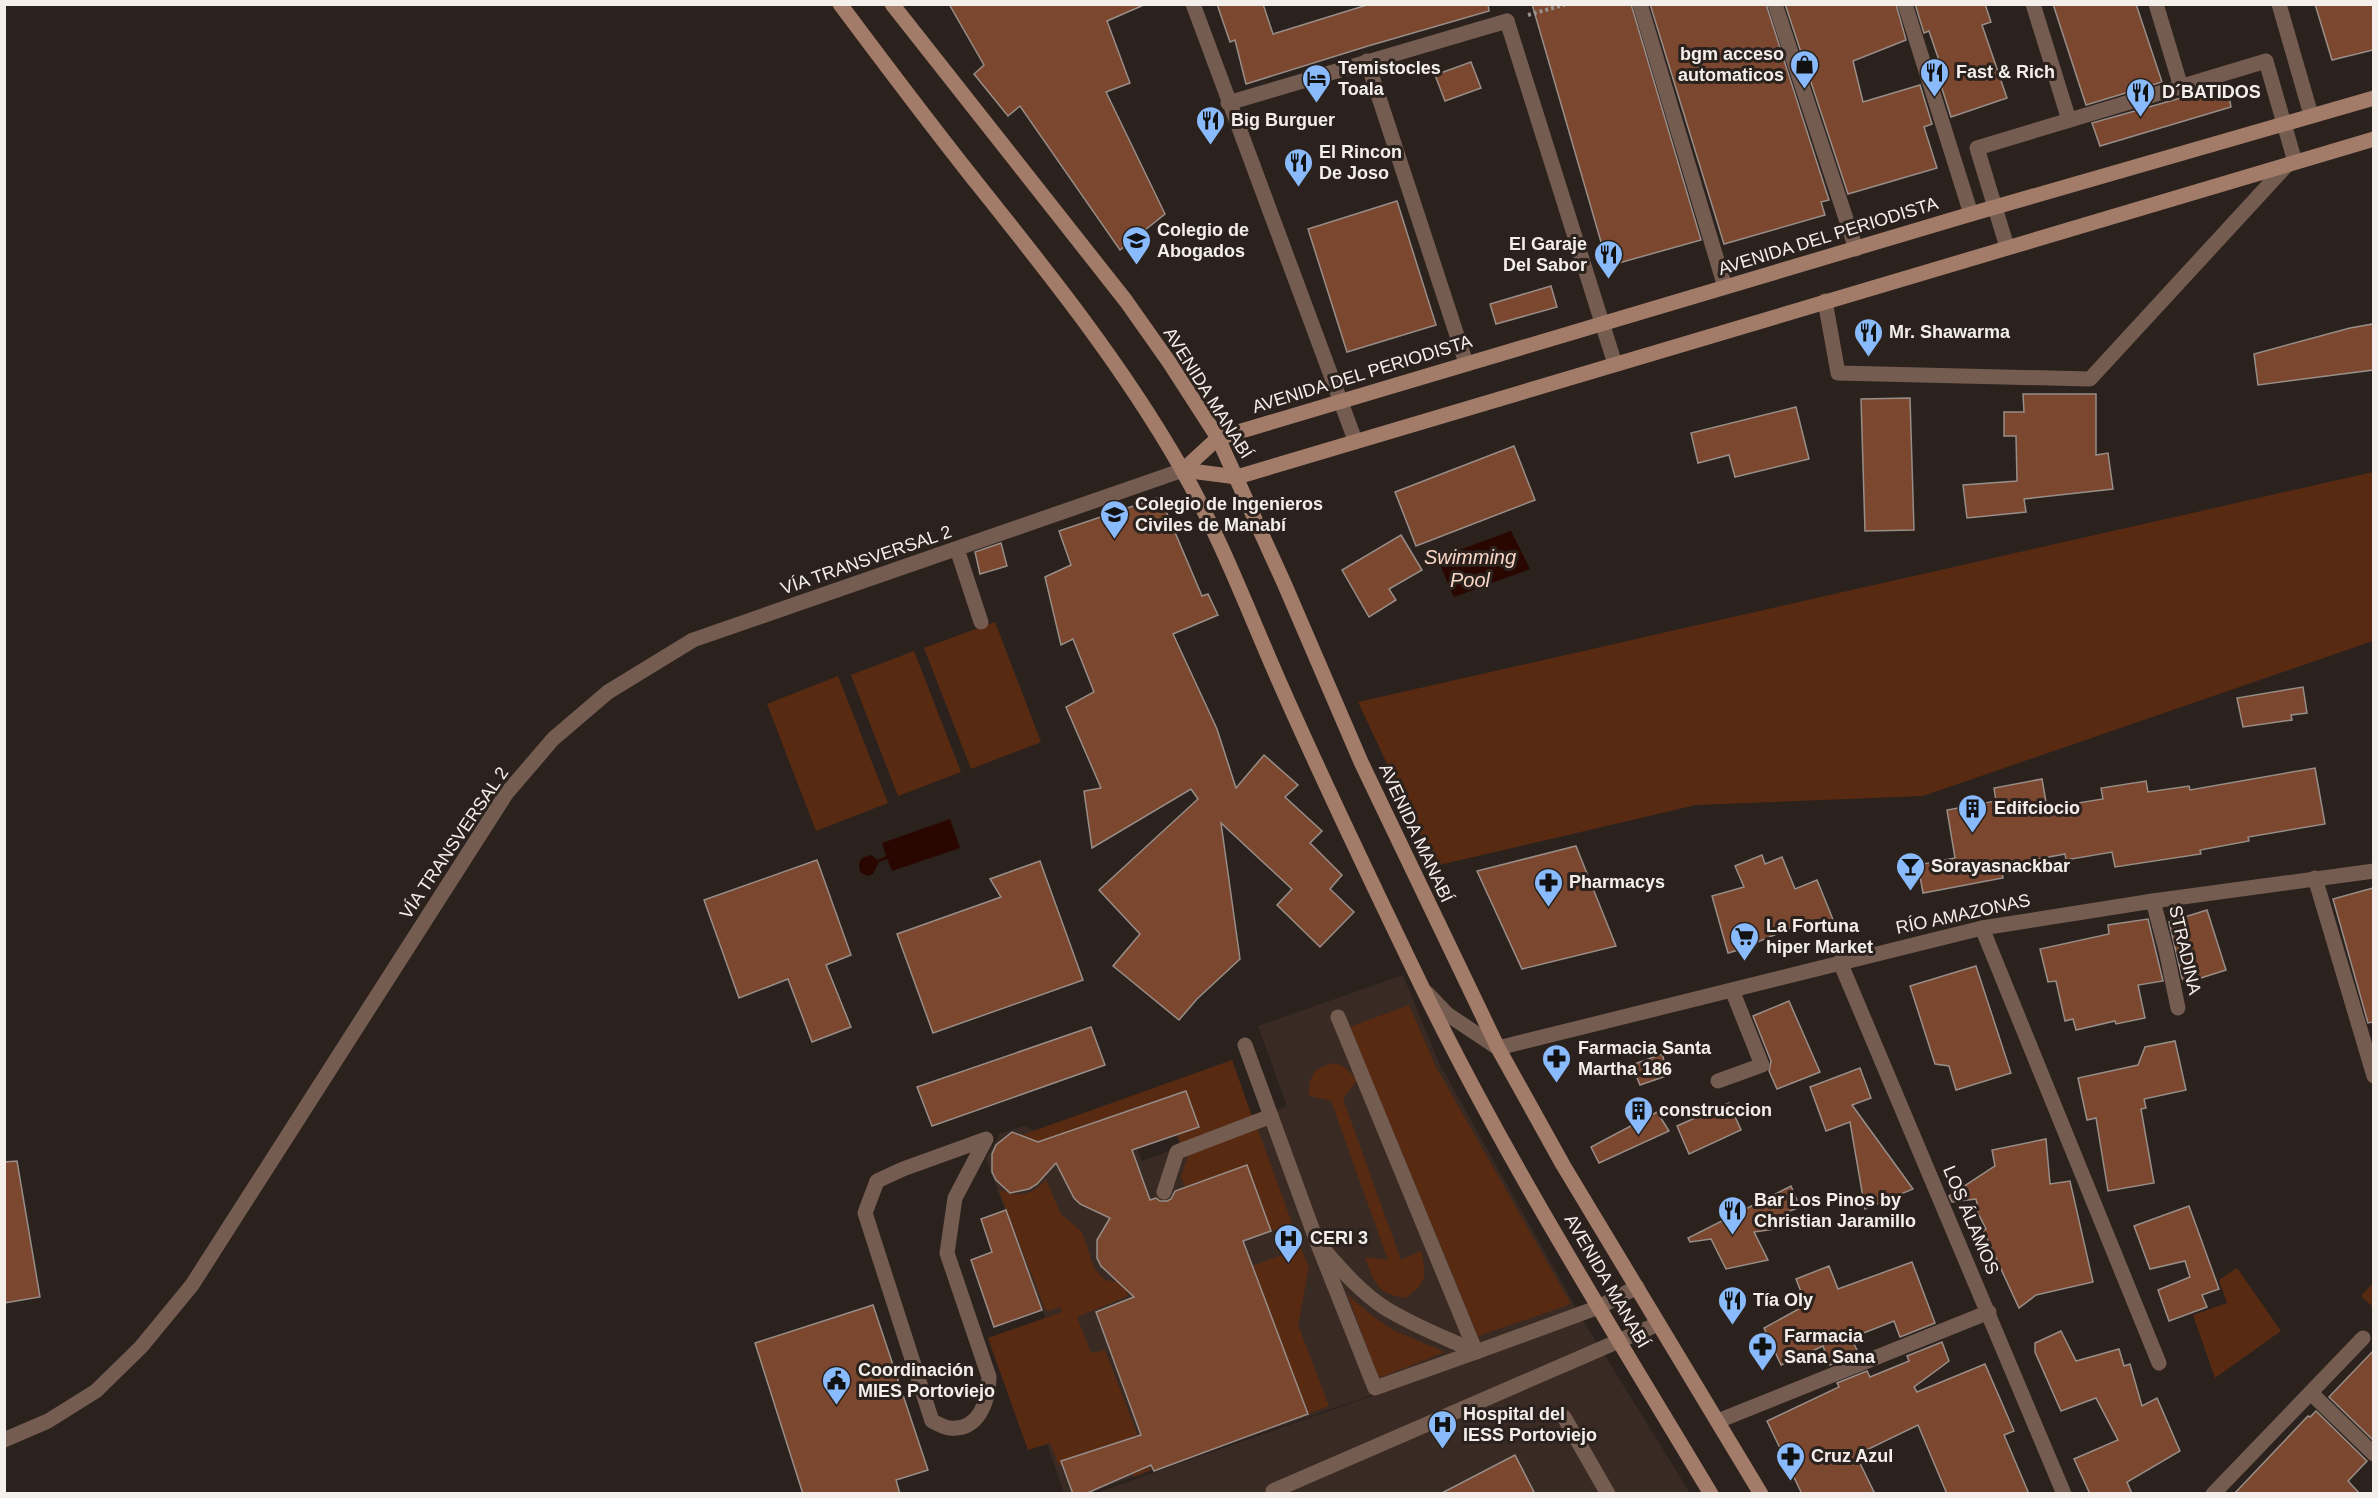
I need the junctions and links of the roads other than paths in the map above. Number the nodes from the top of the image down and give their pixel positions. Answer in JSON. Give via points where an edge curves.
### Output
{"nodes":[{"id":1,"x":840,"y":4,"type":"edge"},
{"id":2,"x":892,"y":4,"type":"edge"},
{"id":3,"x":1193,"y":4,"type":"edge"},
{"id":4,"x":1640,"y":4,"type":"edge"},
{"id":5,"x":1775,"y":4,"type":"edge"},
{"id":6,"x":1905,"y":4,"type":"edge"},
{"id":7,"x":2033,"y":4,"type":"edge"},
{"id":8,"x":2156,"y":4,"type":"edge"},
{"id":9,"x":2279,"y":4,"type":"edge"},
{"id":10,"x":1367,"y":62,"type":"junction"},
{"id":11,"x":2181,"y":87,"type":"junction"},
{"id":12,"x":2373,"y":98,"type":"edge"},
{"id":13,"x":1228,"y":103,"type":"junction"},
{"id":14,"x":2311,"y":115,"type":"junction"},
{"id":15,"x":2069,"y":120,"type":"junction"},
{"id":16,"x":2284,"y":123,"type":"junction"},
{"id":17,"x":2373,"y":139,"type":"edge"},
{"id":18,"x":2291,"y":163,"type":"junction"},
{"id":19,"x":1995,"y":208,"type":"junction"},
{"id":20,"x":1971,"y":214,"type":"junction"},
{"id":21,"x":2007,"y":247,"type":"junction"},
{"id":22,"x":1856,"y":249,"type":"junction"},
{"id":23,"x":1725,"y":287,"type":"junction"},
{"id":24,"x":1825,"y":302,"type":"junction"},
{"id":25,"x":1602,"y":324,"type":"junction"},
{"id":26,"x":1466,"y":363,"type":"junction"},
{"id":27,"x":1615,"y":364,"type":"junction"},
{"id":28,"x":1342,"y":401,"type":"junction"},
{"id":29,"x":1218,"y":438,"type":"junction"},
{"id":30,"x":1355,"y":440,"type":"junction"},
{"id":31,"x":1183,"y":470,"type":"junction"},
{"id":32,"x":1237,"y":477,"type":"junction"},
{"id":33,"x":957,"y":549,"type":"junction"},
{"id":34,"x":981,"y":622,"type":"dead end"},
{"id":35,"x":2373,"y":871,"type":"edge"},
{"id":36,"x":2315,"y":878,"type":"junction"},
{"id":37,"x":2153,"y":901,"type":"junction"},
{"id":38,"x":1982,"y":928,"type":"junction"},
{"id":39,"x":1840,"y":962,"type":"junction"},
{"id":40,"x":1424,"y":990,"type":"junction"},
{"id":41,"x":1732,"y":990,"type":"junction"},
{"id":42,"x":2178,"y":1008,"type":"dead end"},
{"id":43,"x":1338,"y":1017,"type":"dead end"},
{"id":44,"x":1245,"y":1046,"type":"dead end"},
{"id":45,"x":1498,"y":1047,"type":"junction"},
{"id":46,"x":2373,"y":1076,"type":"edge"},
{"id":47,"x":1718,"y":1081,"type":"dead end"},
{"id":48,"x":1271,"y":1116,"type":"junction"},
{"id":49,"x":986,"y":1139,"type":"joint"},
{"id":50,"x":1164,"y":1192,"type":"dead end"},
{"id":51,"x":1317,"y":1242,"type":"junction"},
{"id":52,"x":1637,"y":1287,"type":"junction"},
{"id":53,"x":1599,"y":1307,"type":"junction"},
{"id":54,"x":1989,"y":1312,"type":"junction"},
{"id":55,"x":1658,"y":1324,"type":"junction"},
{"id":56,"x":2363,"y":1338,"type":"dead end"},
{"id":57,"x":1619,"y":1340,"type":"junction"},
{"id":58,"x":1476,"y":1352,"type":"junction"},
{"id":59,"x":2159,"y":1363,"type":"dead end"},
{"id":60,"x":2312,"y":1394,"type":"junction"},
{"id":61,"x":1564,"y":1417,"type":"dead end"},
{"id":62,"x":1718,"y":1421,"type":"junction"},
{"id":63,"x":4,"y":1440,"type":"edge"},
{"id":64,"x":2373,"y":1454,"type":"edge"},
{"id":65,"x":1273,"y":1491,"type":"dead end"},
{"id":66,"x":1608,"y":1494,"type":"edge"},
{"id":67,"x":1711,"y":1494,"type":"edge"},
{"id":68,"x":1761,"y":1494,"type":"edge"},
{"id":69,"x":2064,"y":1494,"type":"edge"},
{"id":70,"x":2213,"y":1494,"type":"edge"}],
"edges":[{"from":1,"to":31,"type":"main road","name":"AVENIDA MANABÍ","via":[[1114,360]]},
{"from":2,"to":29,"type":"main road","name":"AVENIDA MANABÍ","via":[[1126,301]]},
{"from":3,"to":13,"type":"street"},
{"from":4,"to":23,"type":"street"},
{"from":5,"to":22,"type":"street"},
{"from":6,"to":20,"type":"street"},
{"from":7,"to":15,"type":"street"},
{"from":8,"to":11,"type":"street"},
{"from":9,"to":14,"type":"street"},
{"from":10,"to":13,"type":"street"},
{"from":10,"to":25,"type":"street","via":[[1507,21]]},
{"from":10,"to":26,"type":"street"},
{"from":11,"to":15,"type":"street"},
{"from":11,"to":16,"type":"street","via":[[2266,61]]},
{"from":12,"to":14,"type":"main road","name":"AVENIDA DEL PERIODISTA"},
{"from":13,"to":28,"type":"street"},
{"from":14,"to":16,"type":"main road","name":"AVENIDA DEL PERIODISTA"},
{"from":15,"to":19,"type":"street","via":[[1977,148]]},
{"from":16,"to":18,"type":"street"},
{"from":16,"to":19,"type":"main road","name":"AVENIDA DEL PERIODISTA"},
{"from":17,"to":18,"type":"main road"},
{"from":18,"to":21,"type":"main road"},
{"from":18,"to":24,"type":"street","via":[[2090,379],[1838,373]]},
{"from":19,"to":20,"type":"main road","name":"AVENIDA DEL PERIODISTA"},
{"from":19,"to":21,"type":"street"},
{"from":20,"to":22,"type":"main road","name":"AVENIDA DEL PERIODISTA"},
{"from":21,"to":24,"type":"main road"},
{"from":22,"to":23,"type":"main road","name":"AVENIDA DEL PERIODISTA"},
{"from":23,"to":25,"type":"main road","name":"AVENIDA DEL PERIODISTA"},
{"from":24,"to":27,"type":"main road"},
{"from":25,"to":26,"type":"main road","name":"AVENIDA DEL PERIODISTA"},
{"from":25,"to":27,"type":"street"},
{"from":26,"to":28,"type":"main road","name":"AVENIDA DEL PERIODISTA"},
{"from":27,"to":30,"type":"main road"},
{"from":28,"to":29,"type":"main road","name":"AVENIDA DEL PERIODISTA"},
{"from":28,"to":30,"type":"street"},
{"from":29,"to":31,"type":"main road","name":"AVENIDA DEL PERIODISTA"},
{"from":29,"to":32,"type":"main road","name":"AVENIDA MANABÍ"},
{"from":30,"to":32,"type":"main road"},
{"from":31,"to":32,"type":"main road"},
{"from":31,"to":33,"type":"street","name":"VÍA TRANSVERSAL 2"},
{"from":31,"to":40,"type":"main road","name":"AVENIDA MANABÍ"},
{"from":32,"to":45,"type":"main road","name":"AVENIDA MANABÍ","via":[[1361,762]]},
{"from":33,"to":34,"type":"street"},
{"from":33,"to":63,"type":"street","name":"VÍA TRANSVERSAL 2","via":[[693,640],[608,692],[553,739],[506,795],[192,1285],[141,1347],[96,1391],[48,1421]]},
{"from":35,"to":36,"type":"street","name":"RÍO AMAZONAS"},
{"from":36,"to":37,"type":"street","name":"RÍO AMAZONAS"},
{"from":36,"to":46,"type":"street"},
{"from":37,"to":38,"type":"street","name":"RÍO AMAZONAS"},
{"from":37,"to":42,"type":"street","name":"STRADINA"},
{"from":38,"to":39,"type":"street","name":"RÍO AMAZONAS"},
{"from":38,"to":59,"type":"street"},
{"from":39,"to":41,"type":"street","name":"RÍO AMAZONAS"},
{"from":39,"to":54,"type":"street","name":"LOS ÁLAMOS"},
{"from":40,"to":45,"type":"street","name":"AVENIDA MANABÍ","via":[[1448,1014]]},
{"from":40,"to":53,"type":"main road","name":"AVENIDA MANABÍ","via":[[1489,1118]]},
{"from":41,"to":45,"type":"street","name":"RÍO AMAZONAS"},
{"from":41,"to":47,"type":"street","via":[[1762,1065]]},
{"from":43,"to":58,"type":"street"},
{"from":44,"to":48,"type":"street"},
{"from":45,"to":52,"type":"main road","name":"AVENIDA MANABÍ"},
{"from":48,"to":50,"type":"street","via":[[1177,1152]]},
{"from":48,"to":51,"type":"street"},
{"from":49,"to":49,"type":"street","via":[[877,1181],[865,1213],[932,1421],[950,1428],[967,1425],[982,1411],[989,1392],[989,1377],[947,1253],[955,1198]]},
{"from":51,"to":58,"type":"street","via":[[1384,1307]]},
{"from":51,"to":58,"type":"street","via":[[1375,1388]]},
{"from":52,"to":53,"type":"street"},
{"from":52,"to":55,"type":"main road","name":"AVENIDA MANABÍ"},
{"from":53,"to":57,"type":"main road","name":"AVENIDA MANABÍ"},
{"from":53,"to":58,"type":"street"},
{"from":54,"to":62,"type":"street"},
{"from":54,"to":69,"type":"street","name":"LOS ÁLAMOS"},
{"from":55,"to":57,"type":"street"},
{"from":55,"to":62,"type":"main road","name":"AVENIDA MANABÍ"},
{"from":56,"to":60,"type":"street"},
{"from":57,"to":65,"type":"street"},
{"from":57,"to":67,"type":"main road","name":"AVENIDA MANABÍ"},
{"from":60,"to":64,"type":"street"},
{"from":60,"to":70,"type":"street"},
{"from":61,"to":66,"type":"street"},
{"from":62,"to":68,"type":"main road","name":"AVENIDA MANABÍ"}]}
